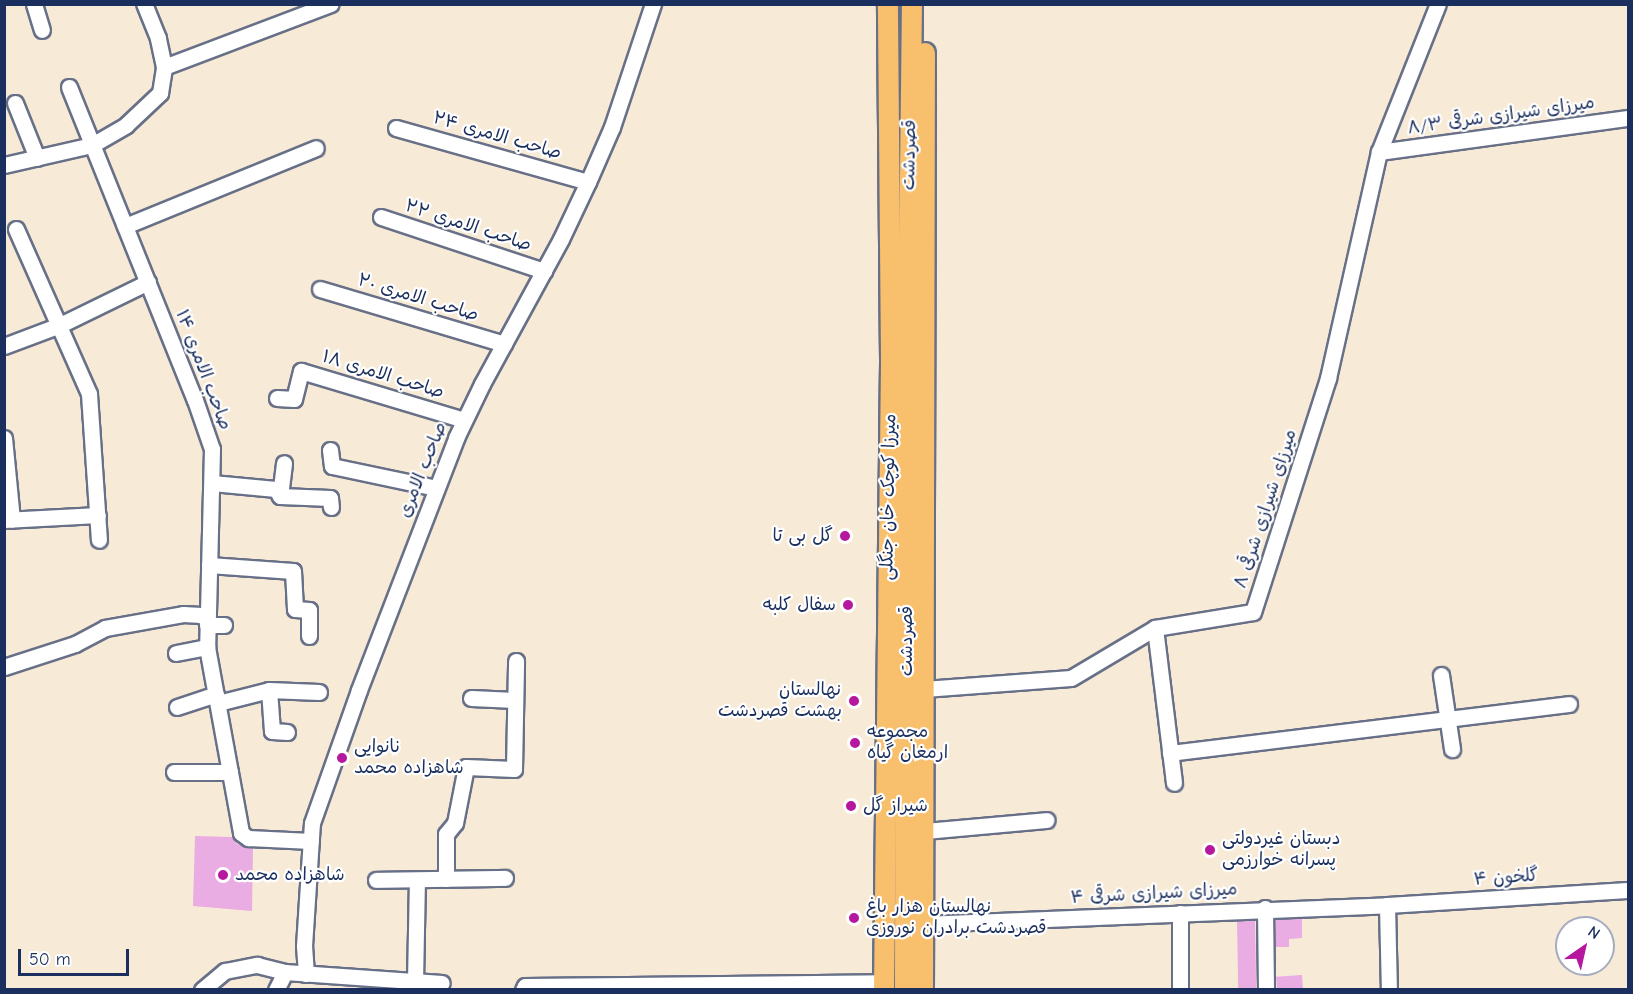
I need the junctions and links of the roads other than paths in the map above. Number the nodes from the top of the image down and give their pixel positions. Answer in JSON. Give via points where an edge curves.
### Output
{"nodes":[{"id":1,"x":34,"y":4,"type":"edge"},
{"id":2,"x":144,"y":4,"type":"edge"},
{"id":3,"x":331,"y":4,"type":"edge"},
{"id":4,"x":653,"y":4,"type":"edge"},
{"id":5,"x":888,"y":4,"type":"edge"},
{"id":6,"x":912,"y":4,"type":"edge"},
{"id":7,"x":925,"y":4,"type":"edge"},
{"id":8,"x":1438,"y":4,"type":"edge"},
{"id":9,"x":42,"y":30,"type":"dead end"},
{"id":10,"x":164,"y":67,"type":"junction"},
{"id":11,"x":69,"y":87,"type":"dead end"},
{"id":12,"x":15,"y":103,"type":"dead end"},
{"id":13,"x":1629,"y":118,"type":"edge"},
{"id":14,"x":396,"y":128,"type":"dead end"},
{"id":15,"x":92,"y":145,"type":"junction"},
{"id":16,"x":316,"y":148,"type":"dead end"},
{"id":17,"x":1379,"y":152,"type":"junction"},
{"id":18,"x":37,"y":158,"type":"junction"},
{"id":19,"x":4,"y":165,"type":"edge"},
{"id":20,"x":588,"y":182,"type":"junction"},
{"id":21,"x":381,"y":217,"type":"dead end"},
{"id":22,"x":125,"y":226,"type":"junction"},
{"id":23,"x":16,"y":229,"type":"dead end"},
{"id":24,"x":544,"y":271,"type":"junction"},
{"id":25,"x":148,"y":282,"type":"junction"},
{"id":26,"x":320,"y":289,"type":"dead end"},
{"id":27,"x":60,"y":325,"type":"junction"},
{"id":28,"x":504,"y":344,"type":"junction"},
{"id":29,"x":4,"y":346,"type":"edge"},
{"id":30,"x":277,"y":398,"type":"dead end"},
{"id":31,"x":464,"y":420,"type":"junction"},
{"id":32,"x":4,"y":438,"type":"edge"},
{"id":33,"x":330,"y":450,"type":"dead end"},
{"id":34,"x":284,"y":463,"type":"dead end"},
{"id":35,"x":212,"y":483,"type":"junction"},
{"id":36,"x":436,"y":488,"type":"junction"},
{"id":37,"x":280,"y":496,"type":"junction"},
{"id":38,"x":331,"y":507,"type":"dead end"},
{"id":39,"x":98,"y":515,"type":"junction"},
{"id":40,"x":8,"y":520,"type":"edge"},
{"id":41,"x":897,"y":529,"type":"junction"},
{"id":42,"x":99,"y":540,"type":"dead end"},
{"id":43,"x":209,"y":565,"type":"junction"},
{"id":44,"x":207,"y":622,"type":"junction"},
{"id":45,"x":224,"y":625,"type":"dead end"},
{"id":46,"x":1155,"y":628,"type":"junction"},
{"id":47,"x":309,"y":636,"type":"dead end"},
{"id":48,"x":207,"y":647,"type":"junction"},
{"id":49,"x":176,"y":653,"type":"dead end"},
{"id":50,"x":516,"y":661,"type":"dead end"},
{"id":51,"x":4,"y":667,"type":"edge"},
{"id":52,"x":1441,"y":675,"type":"dead end"},
{"id":53,"x":924,"y":689,"type":"junction"},
{"id":54,"x":269,"y":690,"type":"junction"},
{"id":55,"x":319,"y":692,"type":"dead end"},
{"id":56,"x":471,"y":698,"type":"dead end"},
{"id":57,"x":217,"y":699,"type":"junction"},
{"id":58,"x":515,"y":700,"type":"junction"},
{"id":59,"x":1569,"y":704,"type":"dead end"},
{"id":60,"x":177,"y":707,"type":"dead end"},
{"id":61,"x":1448,"y":719,"type":"junction"},
{"id":62,"x":287,"y":732,"type":"dead end"},
{"id":63,"x":1452,"y":749,"type":"dead end"},
{"id":64,"x":1170,"y":753,"type":"junction"},
{"id":65,"x":174,"y":772,"type":"dead end"},
{"id":66,"x":230,"y":772,"type":"junction"},
{"id":67,"x":1174,"y":783,"type":"dead end"},
{"id":68,"x":1047,"y":820,"type":"dead end"},
{"id":69,"x":916,"y":831,"type":"junction"},
{"id":70,"x":311,"y":841,"type":"junction"},
{"id":71,"x":505,"y":878,"type":"dead end"},
{"id":72,"x":446,"y":879,"type":"junction"},
{"id":73,"x":376,"y":880,"type":"dead end"},
{"id":74,"x":417,"y":880,"type":"junction"},
{"id":75,"x":1629,"y":890,"type":"edge"},
{"id":76,"x":1387,"y":905,"type":"junction"},
{"id":77,"x":1265,"y":908,"type":"junction"},
{"id":78,"x":1180,"y":913,"type":"junction"},
{"id":79,"x":915,"y":924,"type":"junction"},
{"id":80,"x":285,"y":972,"type":"junction"},
{"id":81,"x":306,"y":974,"type":"junction"},
{"id":82,"x":442,"y":983,"type":"dead end"},
{"id":83,"x":407,"y":984,"type":"edge"},
{"id":84,"x":884,"y":986,"type":"edge"},
{"id":85,"x":202,"y":990,"type":"edge"},
{"id":86,"x":276,"y":990,"type":"edge"},
{"id":87,"x":523,"y":990,"type":"edge"},
{"id":88,"x":905,"y":990,"type":"edge"},
{"id":89,"x":923,"y":990,"type":"edge"},
{"id":90,"x":1180,"y":990,"type":"edge"},
{"id":91,"x":1266,"y":990,"type":"edge"},
{"id":92,"x":1389,"y":990,"type":"edge"}],
"edges":[{"from":1,"to":9,"type":"street"},
{"from":2,"to":10,"type":"street","via":[[158,38]]},
{"from":3,"to":10,"type":"street"},
{"from":4,"to":20,"type":"street","name":"صاحب الامری","via":[[612,127]]},
{"from":5,"to":41,"type":"main road","name":"میرزا کوچک خان جنگلی","via":[[891,359]]},
{"from":6,"to":41,"type":"main road","name":"قصردشت"},
{"from":7,"to":53,"type":"main road","name":"قصردشت"},
{"from":8,"to":17,"type":"street"},
{"from":10,"to":15,"type":"street","via":[[160,93],[126,125]]},
{"from":11,"to":15,"type":"street","name":"۱۴ صاحب الامری"},
{"from":12,"to":18,"type":"street"},
{"from":13,"to":17,"type":"street","name":"۸/۳ میرزای شیرازی شرقی"},
{"from":14,"to":20,"type":"street","name":"۲۴ صاحب الامری"},
{"from":15,"to":18,"type":"street"},
{"from":15,"to":22,"type":"street","name":"۱۴ صاحب الامری"},
{"from":16,"to":22,"type":"street"},
{"from":17,"to":46,"type":"street","name":"۸ میرزای شیرازی شرقی","via":[[1328,378],[1253,612]]},
{"from":18,"to":19,"type":"street"},
{"from":20,"to":24,"type":"street","name":"صاحب الامری"},
{"from":21,"to":24,"type":"street","name":"۲۲ صاحب الامری"},
{"from":22,"to":25,"type":"street","name":"۱۴ صاحب الامری"},
{"from":23,"to":27,"type":"street"},
{"from":24,"to":28,"type":"street","name":"صاحب الامری"},
{"from":25,"to":27,"type":"street"},
{"from":25,"to":35,"type":"street","name":"۱۴ صاحب الامری","via":[[212,449]]},
{"from":26,"to":28,"type":"street","name":"۲۰ صاحب الامری"},
{"from":27,"to":29,"type":"street"},
{"from":27,"to":39,"type":"street","via":[[89,394]]},
{"from":28,"to":31,"type":"street","name":"صاحب الامری"},
{"from":30,"to":31,"type":"street","name":"۱۸ صاحب الامری","via":[[294,399],[301,370]]},
{"from":31,"to":36,"type":"street","name":"صاحب الامری"},
{"from":32,"to":40,"type":"street"},
{"from":33,"to":36,"type":"street","via":[[332,466]]},
{"from":34,"to":37,"type":"street"},
{"from":35,"to":37,"type":"street","via":[[276,489]]},
{"from":35,"to":43,"type":"street","name":"۱۴ صاحب الامری"},
{"from":36,"to":70,"type":"street","name":"صاحب الامری","via":[[359,690],[312,823]]},
{"from":37,"to":38,"type":"street","via":[[330,498]]},
{"from":39,"to":40,"type":"street"},
{"from":39,"to":42,"type":"street"},
{"from":41,"to":69,"type":"main road","name":"قصردشت"},
{"from":41,"to":84,"type":"main road","name":"میرزا کوچک خان جنگلی"},
{"from":43,"to":44,"type":"street","name":"۱۴ صاحب الامری"},
{"from":43,"to":47,"type":"street","via":[[293,571],[295,609],[309,610]]},
{"from":44,"to":45,"type":"street"},
{"from":44,"to":48,"type":"street","name":"۱۴ صاحب الامری"},
{"from":44,"to":51,"type":"street","via":[[201,615],[183,614],[105,628],[75,644]]},
{"from":46,"to":53,"type":"street","name":"۸ میرزای شیرازی شرقی","via":[[1071,678]]},
{"from":46,"to":64,"type":"street"},
{"from":48,"to":49,"type":"street"},
{"from":48,"to":57,"type":"street","name":"۱۴ صاحب الامری"},
{"from":50,"to":58,"type":"street"},
{"from":52,"to":61,"type":"street"},
{"from":53,"to":69,"type":"main road","name":"قصردشت"},
{"from":54,"to":55,"type":"street"},
{"from":54,"to":57,"type":"street"},
{"from":54,"to":62,"type":"street","via":[[272,731]]},
{"from":56,"to":58,"type":"street"},
{"from":57,"to":60,"type":"street"},
{"from":57,"to":66,"type":"street","name":"۱۴ صاحب الامری"},
{"from":58,"to":72,"type":"street","via":[[514,769],[466,767],[455,822],[446,834]]},
{"from":59,"to":61,"type":"street"},
{"from":61,"to":63,"type":"street"},
{"from":61,"to":64,"type":"street"},
{"from":64,"to":67,"type":"street"},
{"from":65,"to":66,"type":"street"},
{"from":66,"to":70,"type":"street","name":"۱۴ صاحب الامری","via":[[242,832],[248,838]]},
{"from":68,"to":69,"type":"street"},
{"from":69,"to":79,"type":"main road","name":"قصردشت"},
{"from":70,"to":81,"type":"street","name":"صاحب الامری","via":[[304,946]]},
{"from":71,"to":72,"type":"street"},
{"from":72,"to":74,"type":"street"},
{"from":73,"to":74,"type":"street"},
{"from":74,"to":83,"type":"street"},
{"from":75,"to":76,"type":"street","name":"۴ گلخون"},
{"from":76,"to":77,"type":"street","name":"۴ میرزای شیرازی شرقی"},
{"from":76,"to":92,"type":"street"},
{"from":77,"to":78,"type":"street","name":"۴ میرزای شیرازی شرقی"},
{"from":77,"to":91,"type":"street"},
{"from":78,"to":79,"type":"street","name":"۴ میرزای شیرازی شرقی"},
{"from":78,"to":90,"type":"street"},
{"from":79,"to":88,"type":"main road","name":"قصردشت"},
{"from":79,"to":89,"type":"main road","name":"قصردشت"},
{"from":80,"to":81,"type":"street"},
{"from":80,"to":85,"type":"street","via":[[257,965],[225,971]]},
{"from":80,"to":86,"type":"street"},
{"from":81,"to":83,"type":"street"},
{"from":82,"to":83,"type":"street"},
{"from":84,"to":87,"type":"street","via":[[525,986]]}]}
